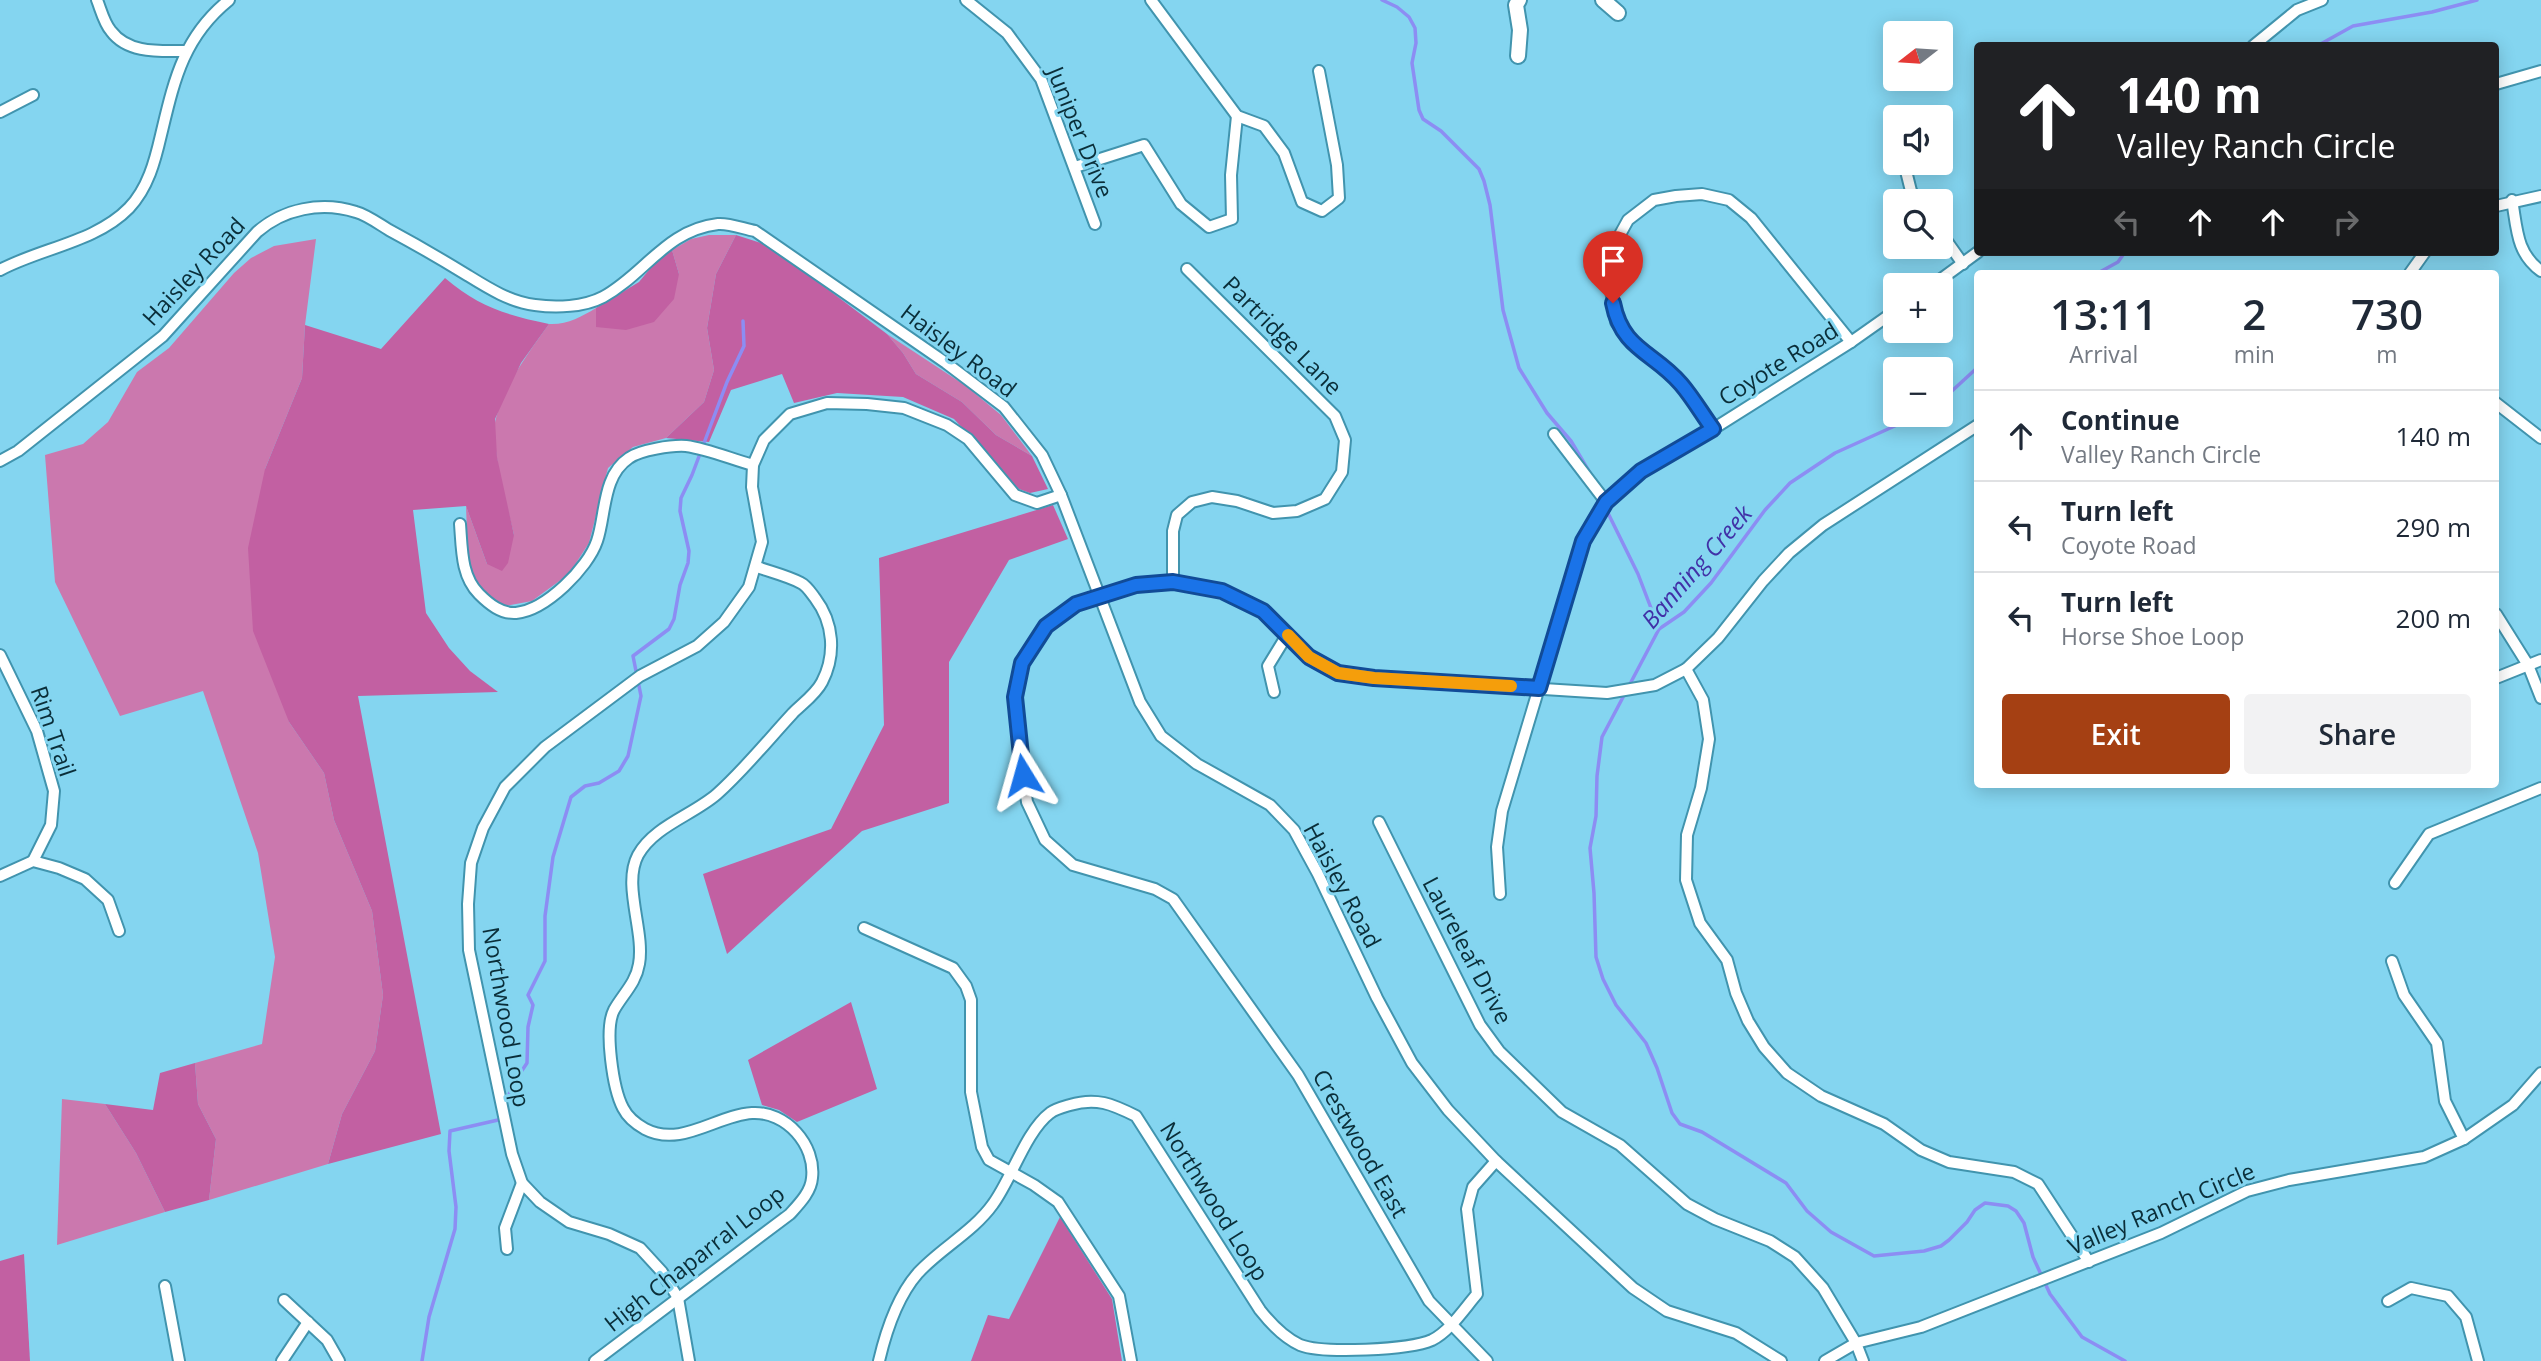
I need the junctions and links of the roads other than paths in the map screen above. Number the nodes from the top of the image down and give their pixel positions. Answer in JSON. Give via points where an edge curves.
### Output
{"nodes":[{"id":1,"x":97,"y":0,"type":"edge"},
{"id":2,"x":229,"y":0,"type":"edge"},
{"id":3,"x":966,"y":0,"type":"edge"},
{"id":4,"x":1151,"y":0,"type":"edge"},
{"id":5,"x":1603,"y":0,"type":"edge"},
{"id":6,"x":2322,"y":0,"type":"edge"},
{"id":7,"x":1517,"y":2,"type":"edge"},
{"id":8,"x":1618,"y":13,"type":"dead end"},
{"id":9,"x":2258,"y":42,"type":"edge"},
{"id":10,"x":185,"y":51,"type":"junction"},
{"id":11,"x":1518,"y":56,"type":"dead end"},
{"id":12,"x":1319,"y":71,"type":"dead end"},
{"id":13,"x":2541,"y":71,"type":"edge"},
{"id":14,"x":2499,"y":83,"type":"edge"},
{"id":15,"x":33,"y":95,"type":"dead end"},
{"id":16,"x":0,"y":113,"type":"edge"},
{"id":17,"x":1237,"y":116,"type":"junction"},
{"id":18,"x":1075,"y":167,"type":"junction"},
{"id":19,"x":2541,"y":196,"type":"edge"},
{"id":20,"x":2512,"y":200,"type":"junction"},
{"id":21,"x":2499,"y":205,"type":"edge"},
{"id":22,"x":1095,"y":224,"type":"dead end"},
{"id":23,"x":1953,"y":250,"type":"edge"},
{"id":24,"x":1974,"y":255,"type":"edge"},
{"id":25,"x":1963,"y":264,"type":"junction"},
{"id":26,"x":0,"y":270,"type":"edge"},
{"id":27,"x":1187,"y":270,"type":"dead end"},
{"id":28,"x":2541,"y":271,"type":"edge"},
{"id":29,"x":1950,"y":273,"type":"edge"},
{"id":30,"x":1883,"y":319,"type":"edge"},
{"id":31,"x":1851,"y":342,"type":"junction"},
{"id":32,"x":2499,"y":404,"type":"edge"},
{"id":33,"x":1974,"y":428,"type":"edge"},
{"id":34,"x":1713,"y":429,"type":"junction"},
{"id":35,"x":1554,"y":434,"type":"dead end"},
{"id":36,"x":2541,"y":438,"type":"edge"},
{"id":37,"x":0,"y":461,"type":"edge"},
{"id":38,"x":753,"y":465,"type":"junction"},
{"id":39,"x":1061,"y":495,"type":"junction"},
{"id":40,"x":1606,"y":502,"type":"junction"},
{"id":41,"x":460,"y":524,"type":"dead end"},
{"id":42,"x":757,"y":567,"type":"junction"},
{"id":43,"x":1173,"y":582,"type":"junction"},
{"id":44,"x":1100,"y":595,"type":"junction"},
{"id":45,"x":2499,"y":619,"type":"edge"},
{"id":46,"x":1287,"y":635,"type":"junction"},
{"id":47,"x":0,"y":655,"type":"edge"},
{"id":48,"x":2541,"y":660,"type":"edge"},
{"id":49,"x":2528,"y":665,"type":"junction"},
{"id":50,"x":1686,"y":668,"type":"junction"},
{"id":51,"x":2499,"y":677,"type":"edge"},
{"id":52,"x":1539,"y":688,"type":"junction"},
{"id":53,"x":1274,"y":692,"type":"dead end"},
{"id":54,"x":2541,"y":698,"type":"edge"},
{"id":55,"x":2541,"y":788,"type":"edge"},
{"id":56,"x":1379,"y":822,"type":"dead end"},
{"id":57,"x":33,"y":861,"type":"junction"},
{"id":58,"x":0,"y":876,"type":"edge"},
{"id":59,"x":2395,"y":883,"type":"dead end"},
{"id":60,"x":1500,"y":894,"type":"dead end"},
{"id":61,"x":864,"y":928,"type":"dead end"},
{"id":62,"x":119,"y":931,"type":"dead end"},
{"id":63,"x":2392,"y":961,"type":"dead end"},
{"id":64,"x":2541,"y":1073,"type":"edge"},
{"id":65,"x":2464,"y":1139,"type":"junction"},
{"id":66,"x":1496,"y":1161,"type":"junction"},
{"id":67,"x":1011,"y":1172,"type":"junction"},
{"id":68,"x":522,"y":1183,"type":"junction"},
{"id":69,"x":506,"y":1249,"type":"dead end"},
{"id":70,"x":2089,"y":1262,"type":"junction"},
{"id":71,"x":165,"y":1286,"type":"dead end"},
{"id":72,"x":678,"y":1298,"type":"junction"},
{"id":73,"x":284,"y":1300,"type":"dead end"},
{"id":74,"x":2388,"y":1301,"type":"dead end"},
{"id":75,"x":308,"y":1322,"type":"junction"},
{"id":76,"x":1452,"y":1323,"type":"junction"},
{"id":77,"x":1856,"y":1343,"type":"junction"},
{"id":78,"x":179,"y":1361,"type":"edge"},
{"id":79,"x":282,"y":1361,"type":"edge"},
{"id":80,"x":339,"y":1361,"type":"edge"},
{"id":81,"x":595,"y":1361,"type":"edge"},
{"id":82,"x":689,"y":1361,"type":"edge"},
{"id":83,"x":879,"y":1361,"type":"edge"},
{"id":84,"x":1131,"y":1361,"type":"edge"},
{"id":85,"x":1487,"y":1361,"type":"edge"},
{"id":86,"x":1781,"y":1361,"type":"edge"},
{"id":87,"x":1825,"y":1361,"type":"edge"},
{"id":88,"x":1863,"y":1361,"type":"edge"},
{"id":89,"x":2478,"y":1361,"type":"edge"}],
"edges":[{"from":1,"to":10,"type":"street","via":[[110,31],[122,41],[135,48]]},
{"from":2,"to":10,"type":"street"},
{"from":3,"to":18,"type":"street","name":"Juniper Drive","via":[[1007,33],[1041,79]]},
{"from":4,"to":17,"type":"street"},
{"from":5,"to":8,"type":"main road"},
{"from":6,"to":9,"type":"street","via":[[2297,10]]},
{"from":7,"to":11,"type":"main road"},
{"from":10,"to":26,"type":"street","via":[[151,172],[128,209],[101,228]]},
{"from":12,"to":17,"type":"street","via":[[1339,198],[1322,211],[1302,202],[1284,153],[1264,126]]},
{"from":13,"to":14,"type":"street"},
{"from":15,"to":16,"type":"street"},
{"from":17,"to":18,"type":"street","via":[[1232,219],[1209,227],[1181,204],[1144,145]]},
{"from":18,"to":22,"type":"street","name":"Juniper Drive"},
{"from":19,"to":20,"type":"street"},
{"from":20,"to":21,"type":"street"},
{"from":20,"to":28,"type":"street","via":[[2519,244],[2529,262]]},
{"from":23,"to":25,"type":"street"},
{"from":24,"to":25,"type":"street"},
{"from":25,"to":29,"type":"street"},
{"from":27,"to":43,"type":"street","name":"Partridge Lane","via":[[1335,416],[1345,440],[1342,472],[1325,499],[1297,511],[1273,513],[1212,497],[1192,502],[1178,515],[1173,531]]},
{"from":30,"to":31,"type":"street","name":"Coyote Road"},
{"from":31,"to":34,"type":"street","name":"Coyote Road"},
{"from":31,"to":34,"type":"street","via":[[1751,218],[1729,200],[1702,194],[1654,201],[1628,220],[1611,251],[1616,322],[1632,344],[1681,383]]},
{"from":32,"to":36,"type":"street"},
{"from":33,"to":50,"type":"street","via":[[1824,525],[1789,553],[1718,638]]},
{"from":34,"to":40,"type":"street","name":"Coyote Road","via":[[1641,471]]},
{"from":35,"to":40,"type":"street"},
{"from":37,"to":39,"type":"street","name":"Haisley Road","via":[[163,336],[270,221],[288,212],[318,207],[357,212],[501,296],[534,305],[566,306],[603,297],[684,234],[720,224],[755,231],[1004,407],[1042,455]]},
{"from":38,"to":39,"type":"street","via":[[764,440],[790,414],[827,403],[867,404],[904,408],[947,425],[968,439],[1015,495],[1037,503]]},
{"from":38,"to":41,"type":"street","via":[[685,446],[628,458],[614,476],[597,542],[577,575],[541,604],[516,613],[495,609],[477,592],[463,566]]},
{"from":38,"to":42,"type":"street","name":"Northwood Loop","via":[[752,487],[762,542]]},
{"from":39,"to":44,"type":"street","name":"Haisley Road"},
{"from":40,"to":52,"type":"street","name":"Coyote Road","via":[[1583,541]]},
{"from":42,"to":68,"type":"street","name":"Northwood Loop","via":[[724,622],[697,646],[635,679],[545,747],[505,787],[483,828],[471,863],[469,950]]},
{"from":42,"to":72,"type":"street","name":"High Chaparral Loop","via":[[804,583],[826,612],[832,650],[821,684],[717,794],[652,838],[637,856],[632,882],[641,943],[639,965],[634,982],[614,1012],[610,1051],[622,1108],[634,1123],[655,1135],[679,1135],[751,1113],[770,1115],[804,1140],[812,1180],[790,1214]]},
{"from":43,"to":44,"type":"street","via":[[1136,585]]},
{"from":43,"to":46,"type":"street","via":[[1222,591],[1263,611]]},
{"from":44,"to":66,"type":"street","name":"Haisley Road","via":[[1140,702],[1161,736],[1197,764],[1270,805],[1294,830],[1412,1063]]},
{"from":44,"to":76,"type":"street","name":"Crestwood East","via":[[1076,604],[1046,626],[1022,663],[1015,697],[1027,803],[1045,840],[1073,865],[1155,888],[1173,899],[1298,1075],[1429,1301]]},
{"from":45,"to":49,"type":"street"},
{"from":46,"to":52,"type":"street","via":[[1309,657],[1338,673]]},
{"from":46,"to":53,"type":"street","via":[[1268,666]]},
{"from":47,"to":57,"type":"street","name":"Rim Trail","via":[[37,731],[54,791],[51,825]]},
{"from":48,"to":49,"type":"street"},
{"from":49,"to":51,"type":"street"},
{"from":49,"to":54,"type":"street"},
{"from":50,"to":52,"type":"street","via":[[1655,685],[1606,693]]},
{"from":50,"to":70,"type":"street","via":[[1703,700],[1709,738],[1687,835],[1686,880],[1700,923],[1727,960],[1736,993],[1764,1047],[1787,1073],[1821,1096],[1884,1124],[1921,1150],[1948,1162],[2014,1172],[2038,1184]]},
{"from":52,"to":60,"type":"street","name":"Coyote Road","via":[[1502,811],[1497,847]]},
{"from":55,"to":59,"type":"street","via":[[2429,834]]},
{"from":56,"to":77,"type":"street","name":"Laureleaf Drive","via":[[1480,1024],[1499,1051],[1562,1112],[1620,1145],[1687,1204],[1795,1257],[1823,1288]]},
{"from":57,"to":58,"type":"street"},
{"from":57,"to":62,"type":"street","via":[[85,879],[108,900]]},
{"from":61,"to":67,"type":"street","via":[[953,968],[966,986],[971,1000],[971,1091],[982,1147],[989,1160]]},
{"from":63,"to":65,"type":"street","via":[[2404,995],[2437,1043],[2445,1101]]},
{"from":64,"to":65,"type":"street","name":"Valley Ranch Circle","via":[[2513,1105]]},
{"from":65,"to":70,"type":"street","name":"Valley Ranch Circle","via":[[2424,1157],[2247,1191]]},
{"from":66,"to":76,"type":"street","name":"Northwood Loop","via":[[1473,1187],[1467,1209],[1477,1294]]},
{"from":66,"to":86,"type":"street","name":"Haisley Road","via":[[1633,1288],[1667,1311],[1736,1333]]},
{"from":67,"to":76,"type":"street","name":"Northwood Loop","via":[[1050,1112],[1084,1101],[1109,1103],[1136,1116],[1275,1329],[1299,1344],[1324,1351],[1412,1345],[1433,1339]]},
{"from":67,"to":83,"type":"street","name":"Northwood Loop","via":[[993,1204],[918,1274],[898,1306]]},
{"from":67,"to":84,"type":"street","via":[[1058,1202],[1119,1296]]},
{"from":68,"to":69,"type":"street","via":[[505,1228]]},
{"from":68,"to":72,"type":"street","name":"Northwood Loop","via":[[569,1222],[640,1248]]},
{"from":70,"to":77,"type":"street","name":"Valley Ranch Circle","via":[[1921,1327]]},
{"from":71,"to":78,"type":"street"},
{"from":72,"to":81,"type":"street","name":"High Chaparral Loop"},
{"from":72,"to":82,"type":"street","name":"Northwood Loop"},
{"from":73,"to":75,"type":"street"},
{"from":74,"to":89,"type":"street","via":[[2411,1288],[2448,1297],[2466,1317]]},
{"from":75,"to":79,"type":"street"},
{"from":75,"to":80,"type":"street","via":[[327,1340]]},
{"from":76,"to":85,"type":"street","name":"Crestwood East"},
{"from":77,"to":87,"type":"street","name":"Valley Ranch Circle"},
{"from":77,"to":88,"type":"street","name":"Laureleaf Drive"}]}
